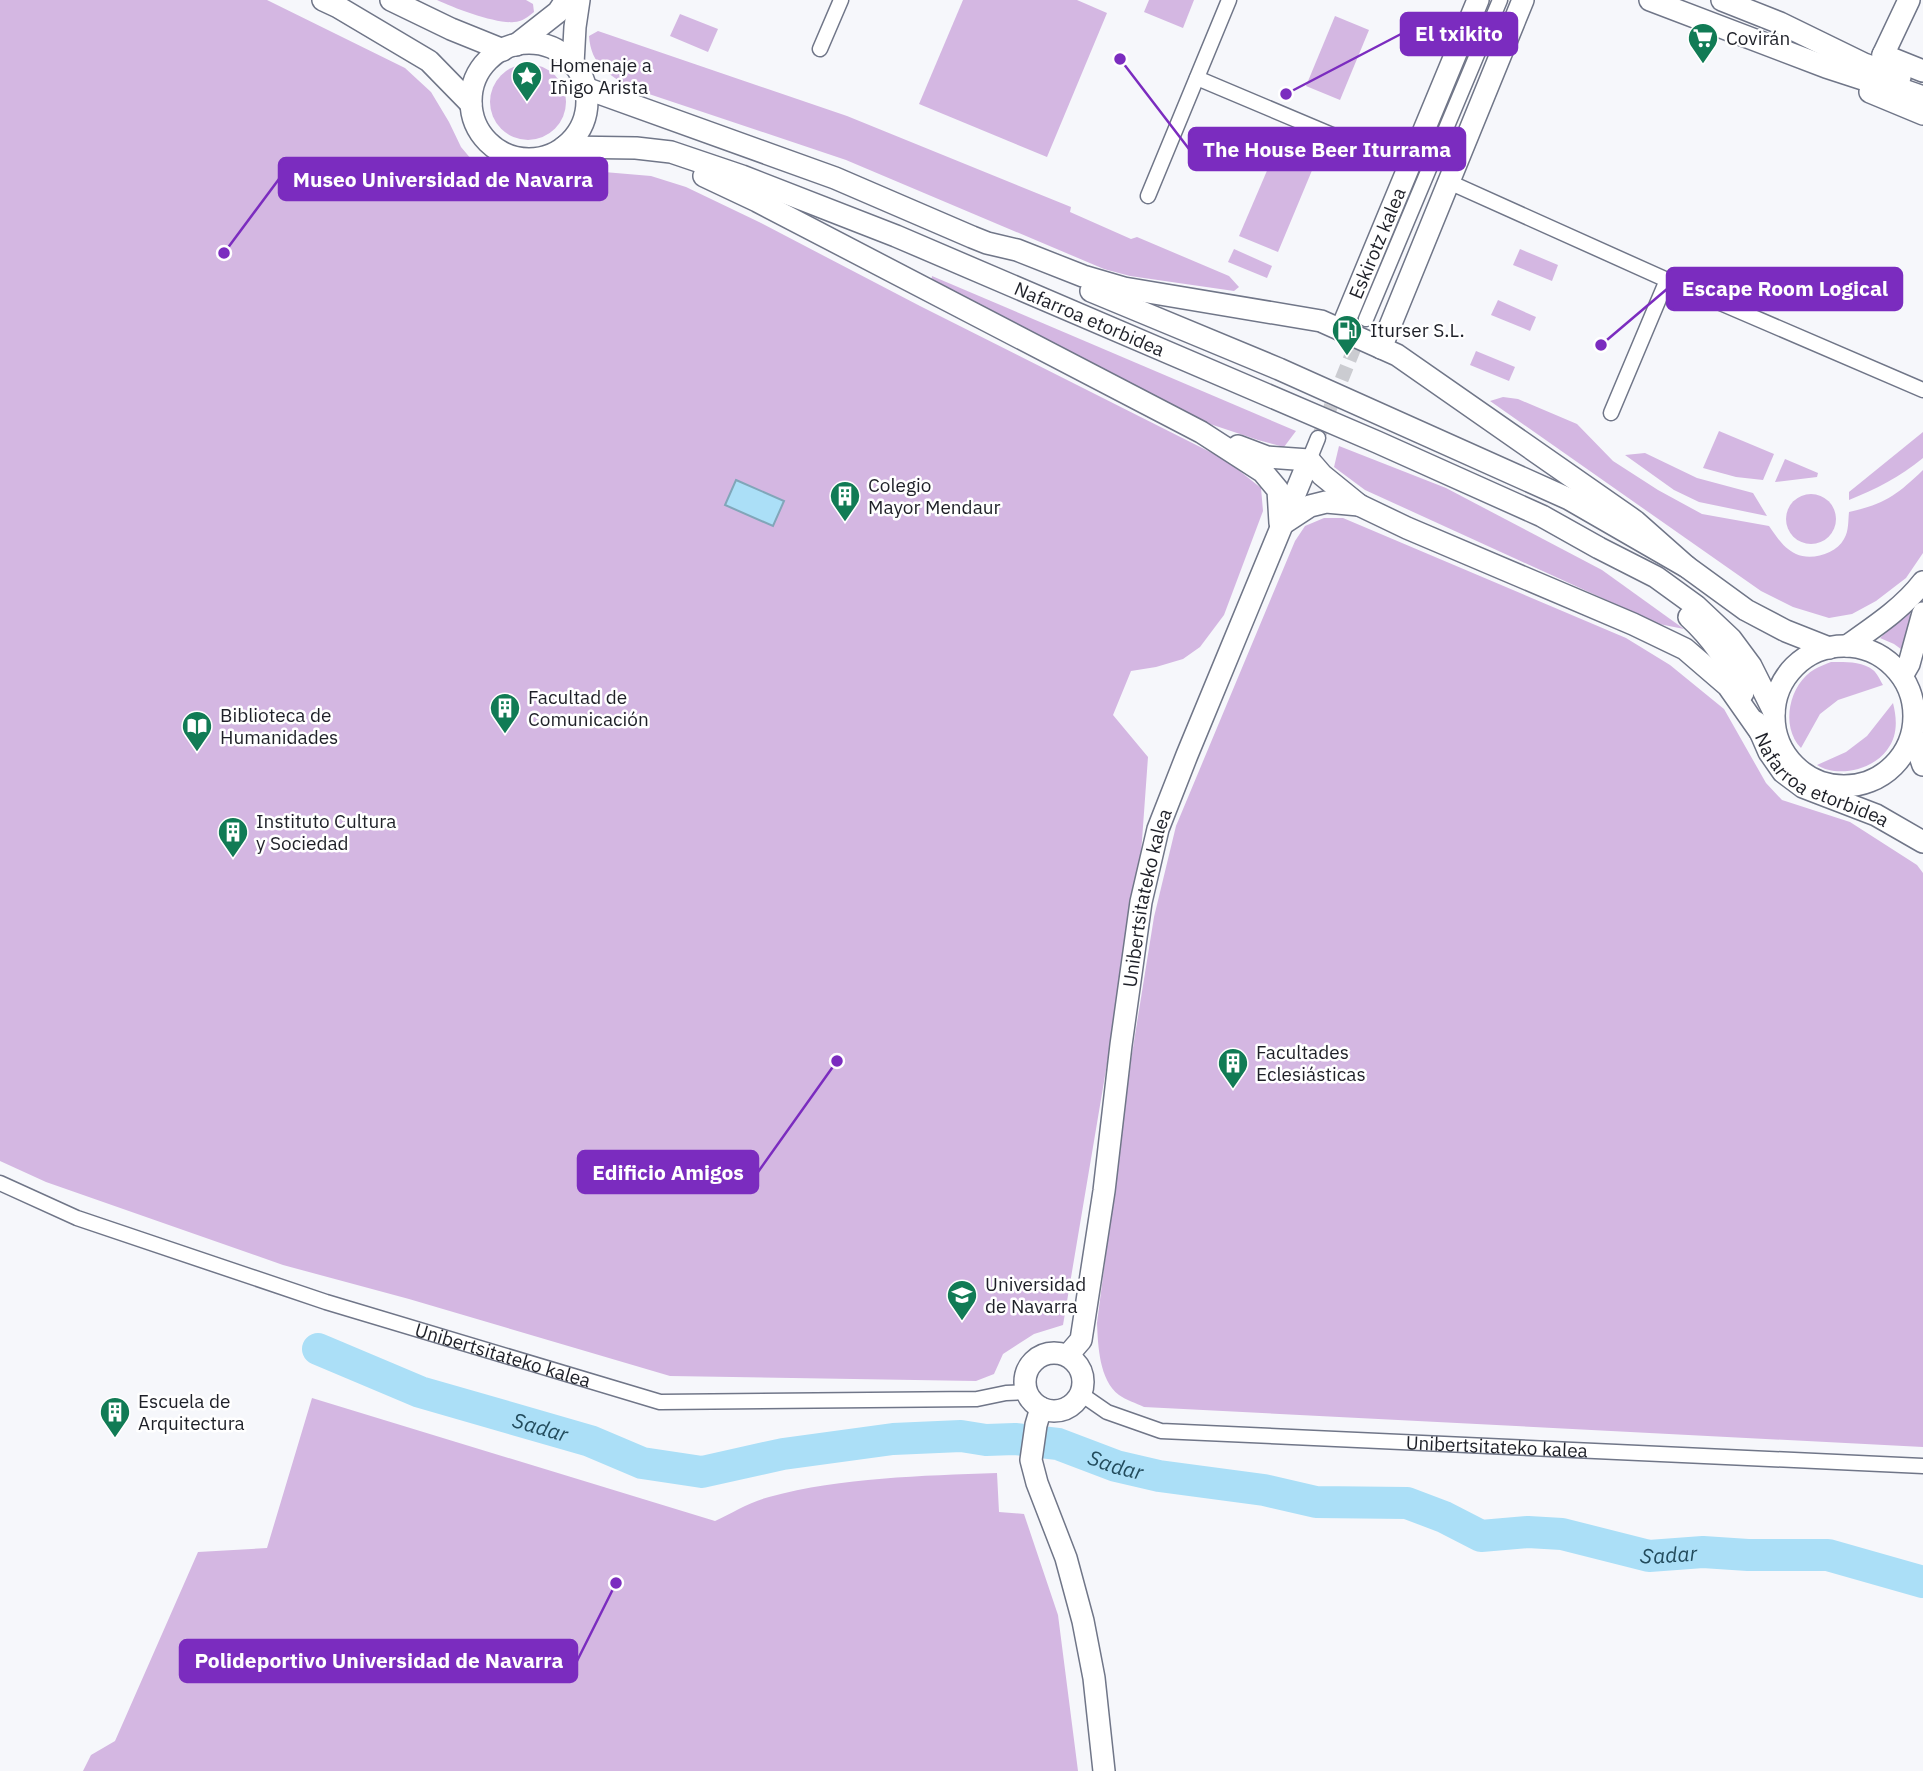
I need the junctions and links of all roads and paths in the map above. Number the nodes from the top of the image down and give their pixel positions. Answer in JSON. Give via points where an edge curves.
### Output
{"nodes":[{"id":1,"x":323,"y":0,"type":"edge"},
{"id":2,"x":391,"y":0,"type":"edge"},
{"id":3,"x":566,"y":0,"type":"edge"},
{"id":4,"x":579,"y":0,"type":"edge"},
{"id":5,"x":841,"y":0,"type":"edge"},
{"id":6,"x":1229,"y":0,"type":"edge"},
{"id":7,"x":1478,"y":0,"type":"edge"},
{"id":8,"x":1500,"y":0,"type":"edge"},
{"id":9,"x":1523,"y":0,"type":"edge"},
{"id":10,"x":1650,"y":0,"type":"edge"},
{"id":11,"x":1722,"y":0,"type":"edge"},
{"id":12,"x":1909,"y":0,"type":"edge"},
{"id":13,"x":1780,"y":23,"type":"junction"},
{"id":14,"x":510,"y":47,"type":"junction"},
{"id":15,"x":820,"y":49,"type":"dead end"},
{"id":16,"x":1883,"y":55,"type":"junction"},
{"id":17,"x":573,"y":64,"type":"junction"},
{"id":18,"x":1826,"y":67,"type":"junction"},
{"id":19,"x":1923,"y":71,"type":"edge"},
{"id":20,"x":1197,"y":78,"type":"junction"},
{"id":21,"x":1923,"y":85,"type":"edge"},
{"id":22,"x":585,"y":88,"type":"junction"},
{"id":23,"x":1923,"y":97,"type":"edge"},
{"id":24,"x":471,"y":104,"type":"junction"},
{"id":25,"x":1923,"y":114,"type":"edge"},
{"id":26,"x":564,"y":147,"type":"junction"},
{"id":27,"x":605,"y":148,"type":"junction"},
{"id":28,"x":1408,"y":167,"type":"junction"},
{"id":29,"x":1449,"y":182,"type":"junction"},
{"id":30,"x":1148,"y":196,"type":"dead end"},
{"id":31,"x":987,"y":243,"type":"junction"},
{"id":32,"x":1667,"y":280,"type":"junction"},
{"id":33,"x":1366,"y":319,"type":"tunnel mouth"},
{"id":34,"x":1341,"y":330,"type":"junction"},
{"id":35,"x":1381,"y":348,"type":"junction"},
{"id":36,"x":1923,"y":390,"type":"edge"},
{"id":37,"x":1611,"y":413,"type":"dead end"},
{"id":38,"x":1201,"y":432,"type":"junction"},
{"id":39,"x":1318,"y":438,"type":"tunnel mouth"},
{"id":40,"x":1309,"y":460,"type":"junction"},
{"id":41,"x":1359,"y":505,"type":"junction"},
{"id":42,"x":1280,"y":525,"type":"junction"},
{"id":43,"x":1599,"y":548,"type":"junction"},
{"id":44,"x":1687,"y":567,"type":"junction"},
{"id":45,"x":1923,"y":582,"type":"edge"},
{"id":46,"x":1923,"y":613,"type":"edge"},
{"id":47,"x":1838,"y":647,"type":"junction"},
{"id":48,"x":1910,"y":679,"type":"edge"},
{"id":49,"x":1774,"y":712,"type":"junction"},
{"id":50,"x":1917,"y":730,"type":"edge"},
{"id":51,"x":1761,"y":733,"type":"junction"},
{"id":52,"x":1923,"y":765,"type":"edge"},
{"id":53,"x":1843,"y":787,"type":"junction"},
{"id":54,"x":1923,"y":836,"type":"edge"},
{"id":55,"x":1923,"y":842,"type":"edge"},
{"id":56,"x":0,"y":1183,"type":"edge"},
{"id":57,"x":1068,"y":1355,"type":"junction"},
{"id":58,"x":1081,"y":1394,"type":"junction"},
{"id":59,"x":1034,"y":1408,"type":"junction"},
{"id":60,"x":1923,"y":1466,"type":"edge"},
{"id":61,"x":1104,"y":1771,"type":"edge"}],
"edges":[{"from":1,"to":24,"type":"main road","via":[[429,61]]},
{"from":2,"to":14,"type":"main road","via":[[450,29]]},
{"from":3,"to":14,"type":"main road","via":[[558,12]]},
{"from":4,"to":17,"type":"main road"},
{"from":5,"to":15,"type":"street"},
{"from":6,"to":20,"type":"street"},
{"from":7,"to":28,"type":"main road","name":"Eskirotz kalea"},
{"from":8,"to":33,"type":"street","name":"Eskirotz kalea"},
{"from":9,"to":29,"type":"main road"},
{"from":10,"to":18,"type":"main road"},
{"from":11,"to":13,"type":"main road"},
{"from":12,"to":16,"type":"main road"},
{"from":13,"to":16,"type":"main road"},
{"from":13,"to":21,"type":"main road","via":[[1864,64]]},
{"from":14,"to":17,"type":"main road","via":[[547,47]]},
{"from":14,"to":24,"type":"main road","via":[[489,59],[479,72]]},
{"from":16,"to":19,"type":"main road"},
{"from":17,"to":22,"type":"main road"},
{"from":18,"to":23,"type":"main road"},
{"from":18,"to":25,"type":"main road","via":[[1847,83]]},
{"from":20,"to":28,"type":"street"},
{"from":20,"to":30,"type":"street"},
{"from":22,"to":26,"type":"main road","via":[[583,121]]},
{"from":22,"to":31,"type":"main road","name":"Nafarroa etorbidea","via":[[835,178]]},
{"from":24,"to":26,"type":"main road","via":[[483,137],[513,157],[549,156]]},
{"from":26,"to":27,"type":"main road","name":"Nafarroa etorbidea"},
{"from":27,"to":38,"type":"main road","via":[[718,181]]},
{"from":27,"to":43,"type":"main road","name":"Nafarroa etorbidea","via":[[671,152],[896,236],[1390,447],[1542,516]]},
{"from":28,"to":34,"type":"main road","name":"Eskirotz kalea"},
{"from":29,"to":32,"type":"street"},
{"from":29,"to":35,"type":"main road"},
{"from":31,"to":34,"type":"main road","name":"Nafarroa etorbidea","via":[[1124,288],[1321,321]]},
{"from":31,"to":44,"type":"main road","name":"Nafarroa etorbidea","via":[[1011,258],[1279,369],[1569,499]]},
{"from":32,"to":36,"type":"street"},
{"from":32,"to":37,"type":"street"},
{"from":34,"to":35,"type":"main road","name":"Nafarroa etorbidea"},
{"from":35,"to":44,"type":"main road","name":"Nafarroa etorbidea","via":[[1635,520]]},
{"from":38,"to":40,"type":"main road","via":[[1267,457]]},
{"from":38,"to":42,"type":"main road","via":[[1263,472],[1278,490]]},
{"from":39,"to":40,"type":"street"},
{"from":40,"to":41,"type":"main road"},
{"from":40,"to":42,"type":"main road","name":"Unibertsitateko kalea"},
{"from":41,"to":42,"type":"main road","via":[[1326,502],[1310,506]]},
{"from":41,"to":51,"type":"main road","via":[[1685,649],[1728,686]]},
{"from":42,"to":57,"type":"main road","name":"Unibertsitateko kalea","via":[[1158,829],[1141,902],[1081,1340]]},
{"from":43,"to":49,"type":"main road","name":"Nafarroa etorbidea","via":[[1656,577],[1705,614],[1751,666]]},
{"from":43,"to":51,"type":"main road","name":"Nafarroa etorbidea","via":[[1667,596],[1701,628],[1732,670]]},
{"from":44,"to":47,"type":"main road","name":"Nafarroa etorbidea","via":[[1746,610],[1786,631]]},
{"from":45,"to":47,"type":"main road","via":[[1887,618]]},
{"from":46,"to":48,"type":"main road","via":[[1909,663]]},
{"from":47,"to":48,"type":"main road","via":[[1870,650]]},
{"from":47,"to":49,"type":"main road","via":[[1809,656],[1792,669],[1781,685]]},
{"from":48,"to":50,"type":"main road"},
{"from":49,"to":53,"type":"main road","via":[[1781,748],[1793,764],[1807,777]]},
{"from":50,"to":52,"type":"main road"},
{"from":50,"to":53,"type":"main road","via":[[1903,757],[1886,773],[1866,784]]},
{"from":51,"to":55,"type":"main road","name":"Nafarroa etorbidea","via":[[1783,772],[1803,788],[1875,815]]},
{"from":53,"to":54,"type":"main road","name":"Nafarroa etorbidea","via":[[1911,822]]},
{"from":56,"to":59,"type":"street","name":"Unibertsitateko kalea","via":[[77,1218],[326,1303],[660,1402],[977,1399],[1006,1394]]},
{"from":57,"to":58,"type":"main road","via":[[1083,1377]]},
{"from":57,"to":59,"type":"main road","via":[[1048,1353],[1031,1363],[1024,1382]]},
{"from":58,"to":59,"type":"main road","via":[[1068,1408]]},
{"from":58,"to":60,"type":"street","name":"Unibertsitateko kalea","via":[[1107,1412],[1161,1431]]},
{"from":59,"to":61,"type":"main road","via":[[1031,1460],[1083,1621]]}]}
